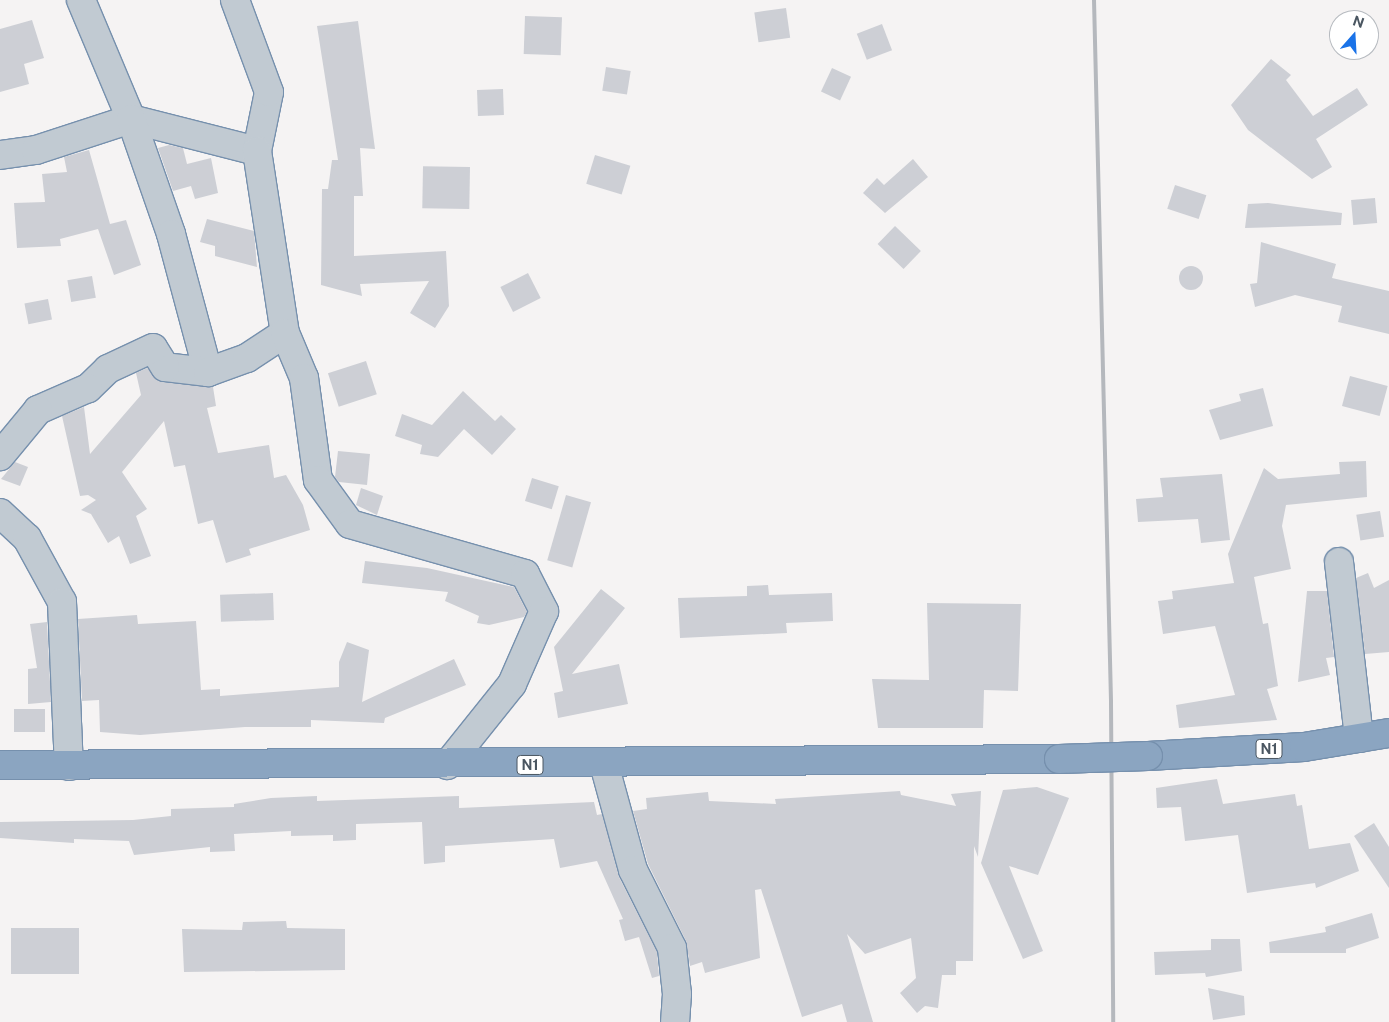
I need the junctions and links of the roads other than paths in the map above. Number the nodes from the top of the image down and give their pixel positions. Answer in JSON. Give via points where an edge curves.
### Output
{"nodes":[{"id":1,"x":81,"y":0,"type":"edge"},
{"id":2,"x":235,"y":0,"type":"edge"},
{"id":3,"x":131,"y":119,"type":"junction"},
{"id":4,"x":257,"y":151,"type":"junction"},
{"id":5,"x":0,"y":155,"type":"edge"},
{"id":6,"x":285,"y":333,"type":"junction"},
{"id":7,"x":208,"y":372,"type":"junction"},
{"id":8,"x":0,"y":456,"type":"edge"},
{"id":9,"x":0,"y":513,"type":"edge"},
{"id":10,"x":1338,"y":562,"type":"dead end"},
{"id":11,"x":1389,"y":732,"type":"edge"},
{"id":12,"x":1359,"y":738,"type":"junction"},
{"id":13,"x":604,"y":764,"type":"junction"},
{"id":14,"x":447,"y":765,"type":"junction"},
{"id":15,"x":0,"y":766,"type":"edge"},
{"id":16,"x":69,"y":766,"type":"junction"},
{"id":17,"x":675,"y":1022,"type":"edge"}],
"edges":[{"from":1,"to":3,"type":"street"},
{"from":2,"to":4,"type":"street","via":[[268,92]]},
{"from":3,"to":4,"type":"street"},
{"from":3,"to":5,"type":"street","via":[[36,150]]},
{"from":3,"to":7,"type":"street","via":[[171,234]]},
{"from":4,"to":6,"type":"street"},
{"from":6,"to":7,"type":"street","via":[[247,358]]},
{"from":6,"to":14,"type":"street","via":[[304,378],[318,480],[350,524],[525,574],[544,611],[512,684]]},
{"from":7,"to":8,"type":"street","via":[[165,367],[153,348],[108,369],[88,388],[38,410]]},
{"from":9,"to":16,"type":"street","via":[[27,538],[62,602]]},
{"from":10,"to":12,"type":"street"},
{"from":11,"to":12,"type":"highway","number":"N1"},
{"from":12,"to":13,"type":"highway","number":"N1","bridge":true,"via":[[1304,747],[1148,756]]},
{"from":13,"to":14,"type":"highway","number":"N1"},
{"from":13,"to":17,"type":"street","via":[[633,870],[672,948],[677,994]]},
{"from":14,"to":16,"type":"highway","number":"N1"},
{"from":15,"to":16,"type":"highway","number":"N1"}]}
